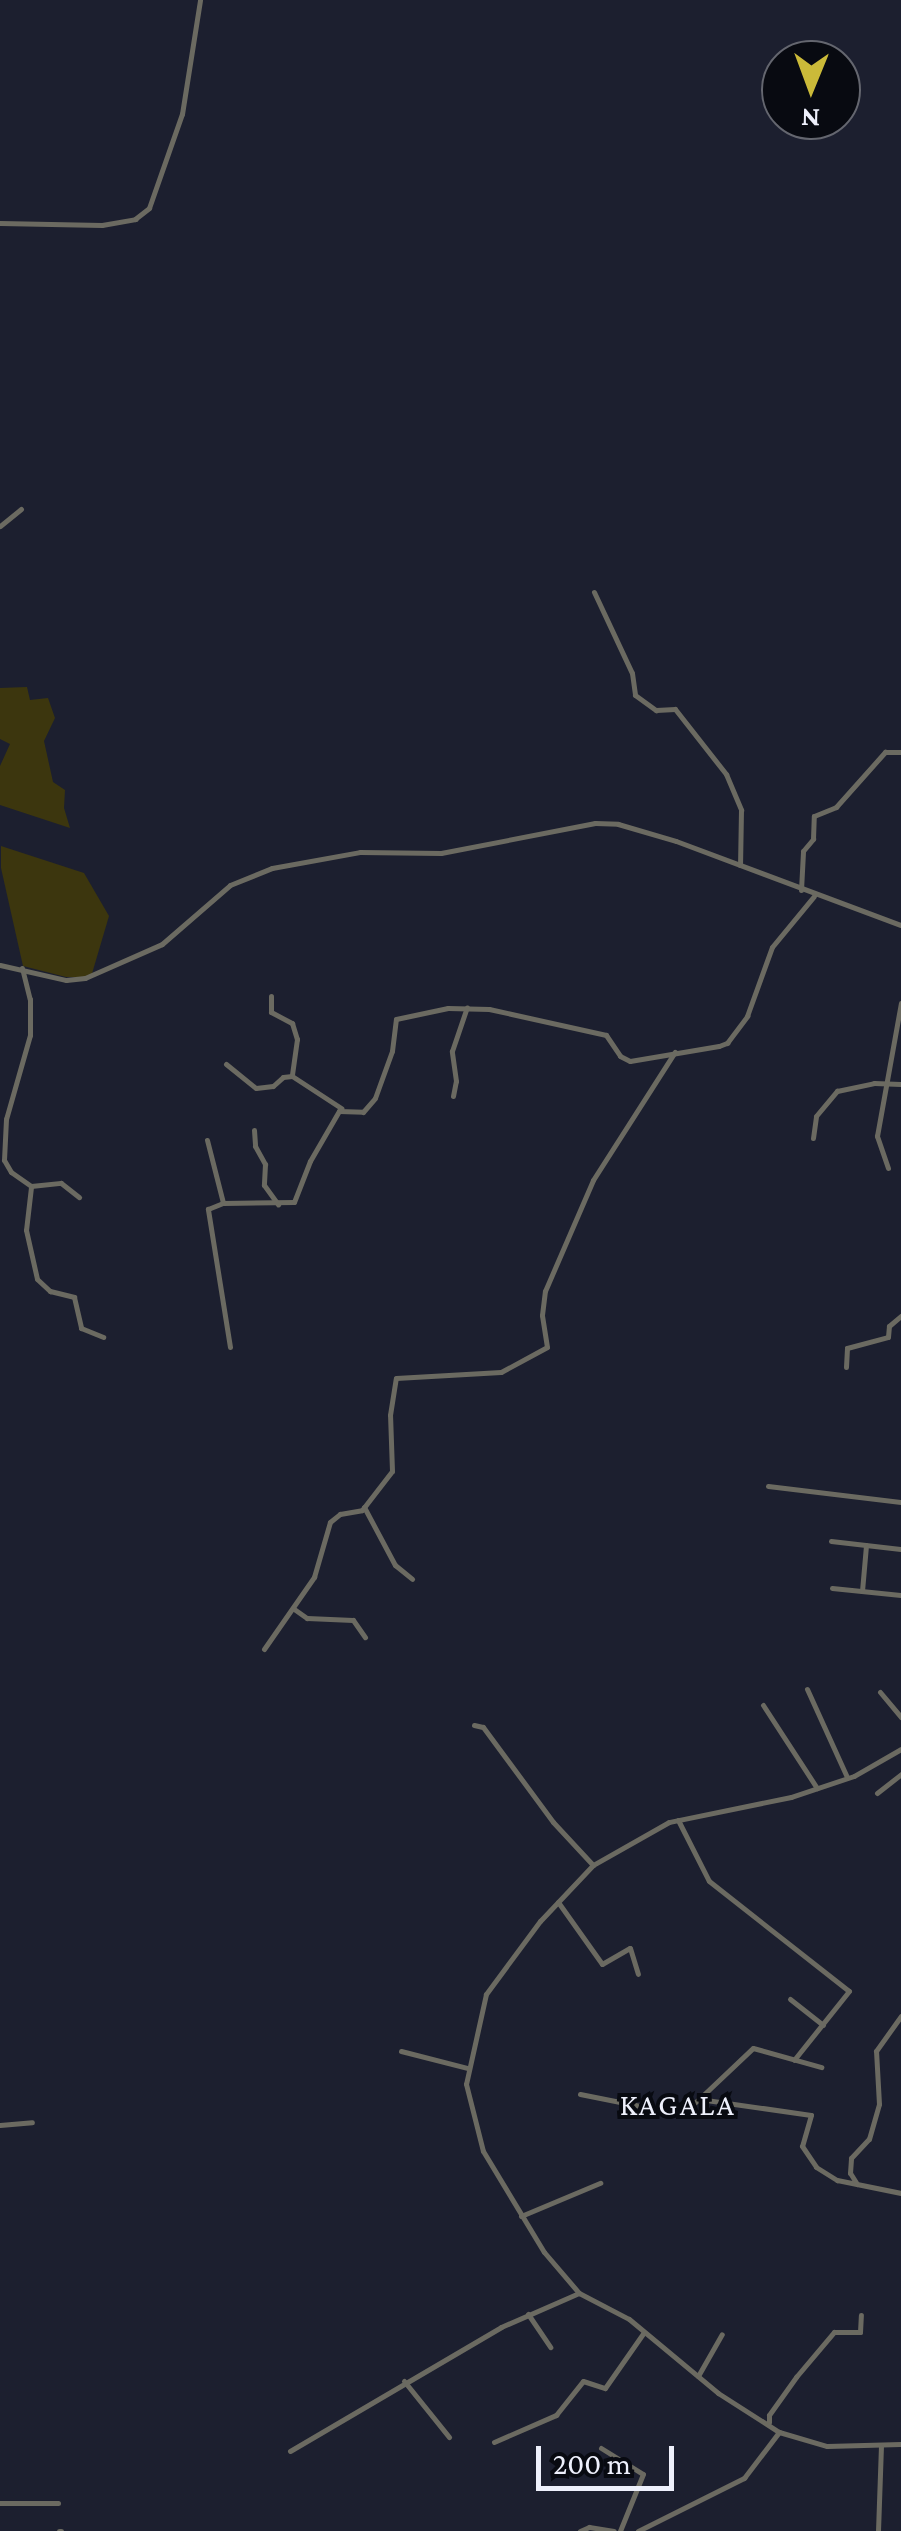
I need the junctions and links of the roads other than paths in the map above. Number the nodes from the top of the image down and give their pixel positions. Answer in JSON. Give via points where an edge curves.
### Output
{"nodes":[{"id":1,"x":200,"y":0,"type":"edge"},
{"id":2,"x":0,"y":223,"type":"edge"},
{"id":3,"x":20,"y":509,"type":"dead end"},
{"id":4,"x":0,"y":526,"type":"edge"},
{"id":5,"x":594,"y":592,"type":"dead end"},
{"id":6,"x":901,"y":752,"type":"edge"},
{"id":7,"x":740,"y":865,"type":"junction"},
{"id":8,"x":801,"y":890,"type":"junction"},
{"id":9,"x":814,"y":896,"type":"junction"},
{"id":10,"x":901,"y":925,"type":"edge"},
{"id":11,"x":0,"y":965,"type":"edge"},
{"id":12,"x":21,"y":967,"type":"junction"},
{"id":13,"x":271,"y":996,"type":"dead end"},
{"id":14,"x":901,"y":1002,"type":"edge"},
{"id":15,"x":467,"y":1007,"type":"junction"},
{"id":16,"x":675,"y":1052,"type":"junction"},
{"id":17,"x":226,"y":1064,"type":"dead end"},
{"id":18,"x":292,"y":1076,"type":"junction"},
{"id":19,"x":885,"y":1082,"type":"junction"},
{"id":20,"x":901,"y":1084,"type":"edge"},
{"id":21,"x":452,"y":1096,"type":"dead end"},
{"id":22,"x":341,"y":1108,"type":"junction"},
{"id":23,"x":254,"y":1130,"type":"dead end"},
{"id":24,"x":814,"y":1138,"type":"dead end"},
{"id":25,"x":207,"y":1140,"type":"dead end"},
{"id":26,"x":888,"y":1168,"type":"dead end"},
{"id":27,"x":32,"y":1186,"type":"junction"},
{"id":28,"x":79,"y":1197,"type":"dead end"},
{"id":29,"x":222,"y":1203,"type":"junction"},
{"id":30,"x":278,"y":1204,"type":"junction"},
{"id":31,"x":901,"y":1316,"type":"edge"},
{"id":32,"x":103,"y":1337,"type":"dead end"},
{"id":33,"x":230,"y":1347,"type":"dead end"},
{"id":34,"x":846,"y":1367,"type":"dead end"},
{"id":35,"x":768,"y":1486,"type":"dead end"},
{"id":36,"x":901,"y":1502,"type":"edge"},
{"id":37,"x":364,"y":1507,"type":"junction"},
{"id":38,"x":830,"y":1541,"type":"dead end"},
{"id":39,"x":866,"y":1545,"type":"junction"},
{"id":40,"x":901,"y":1549,"type":"edge"},
{"id":41,"x":412,"y":1580,"type":"dead end"},
{"id":42,"x":832,"y":1588,"type":"dead end"},
{"id":43,"x":862,"y":1591,"type":"junction"},
{"id":44,"x":901,"y":1595,"type":"edge"},
{"id":45,"x":294,"y":1609,"type":"junction"},
{"id":46,"x":365,"y":1636,"type":"dead end"},
{"id":47,"x":264,"y":1649,"type":"dead end"},
{"id":48,"x":807,"y":1689,"type":"dead end"},
{"id":49,"x":880,"y":1692,"type":"dead end"},
{"id":50,"x":762,"y":1705,"type":"dead end"},
{"id":51,"x":901,"y":1717,"type":"edge"},
{"id":52,"x":474,"y":1725,"type":"dead end"},
{"id":53,"x":901,"y":1749,"type":"edge"},
{"id":54,"x":901,"y":1774,"type":"edge"},
{"id":55,"x":848,"y":1778,"type":"junction"},
{"id":56,"x":816,"y":1788,"type":"junction"},
{"id":57,"x":877,"y":1794,"type":"dead end"},
{"id":58,"x":678,"y":1820,"type":"junction"},
{"id":59,"x":593,"y":1865,"type":"junction"},
{"id":60,"x":558,"y":1902,"type":"junction"},
{"id":61,"x":638,"y":1974,"type":"dead end"},
{"id":62,"x":790,"y":2000,"type":"dead end"},
{"id":63,"x":901,"y":2016,"type":"edge"},
{"id":64,"x":823,"y":2025,"type":"junction"},
{"id":65,"x":400,"y":2050,"type":"dead end"},
{"id":66,"x":794,"y":2060,"type":"junction"},
{"id":67,"x":821,"y":2066,"type":"dead end"},
{"id":68,"x":467,"y":2068,"type":"junction"},
{"id":69,"x":580,"y":2094,"type":"dead end"},
{"id":70,"x":699,"y":2099,"type":"junction"},
{"id":71,"x":32,"y":2122,"type":"dead end"},
{"id":72,"x":0,"y":2125,"type":"edge"},
{"id":73,"x":600,"y":2183,"type":"dead end"},
{"id":74,"x":859,"y":2186,"type":"junction"},
{"id":75,"x":901,"y":2193,"type":"edge"},
{"id":76,"x":521,"y":2216,"type":"junction"},
{"id":77,"x":579,"y":2293,"type":"junction"},
{"id":78,"x":528,"y":2314,"type":"junction"},
{"id":79,"x":861,"y":2315,"type":"dead end"},
{"id":80,"x":644,"y":2332,"type":"junction"},
{"id":81,"x":722,"y":2334,"type":"dead end"},
{"id":82,"x":550,"y":2347,"type":"dead end"},
{"id":83,"x":698,"y":2376,"type":"junction"},
{"id":84,"x":404,"y":2382,"type":"junction"},
{"id":85,"x":769,"y":2424,"type":"junction"},
{"id":86,"x":780,"y":2432,"type":"junction"},
{"id":87,"x":449,"y":2437,"type":"dead end"},
{"id":88,"x":494,"y":2442,"type":"dead end"},
{"id":89,"x":901,"y":2444,"type":"edge"},
{"id":90,"x":881,"y":2446,"type":"junction"},
{"id":91,"x":601,"y":2448,"type":"dead end"},
{"id":92,"x":290,"y":2451,"type":"dead end"},
{"id":93,"x":58,"y":2503,"type":"dead end"},
{"id":94,"x":0,"y":2504,"type":"edge"},
{"id":95,"x":580,"y":2531,"type":"edge"},
{"id":96,"x":617,"y":2531,"type":"edge"},
{"id":97,"x":638,"y":2531,"type":"edge"},
{"id":98,"x":878,"y":2531,"type":"edge"}],
"edges":[{"from":1,"to":2,"type":"street","via":[[182,114],[148,208],[135,219],[102,225]]},
{"from":3,"to":4,"type":"street"},
{"from":5,"to":7,"type":"street","via":[[632,673],[635,696],[656,710],[675,709],[726,774],[741,810]]},
{"from":6,"to":8,"type":"street","via":[[886,752],[833,810],[814,816]]},
{"from":7,"to":8,"type":"street"},
{"from":7,"to":12,"type":"street","via":[[604,822],[441,853],[360,852],[242,878],[162,944],[102,974],[66,980]]},
{"from":8,"to":9,"type":"street"},
{"from":9,"to":10,"type":"street"},
{"from":9,"to":16,"type":"street","via":[[772,947],[762,984],[734,1036],[719,1046]]},
{"from":11,"to":12,"type":"street"},
{"from":12,"to":27,"type":"street","via":[[30,1035],[9,1103],[4,1160]]},
{"from":13,"to":18,"type":"street","via":[[270,1012],[289,1021],[297,1039]]},
{"from":14,"to":19,"type":"street"},
{"from":15,"to":16,"type":"street","via":[[606,1035],[630,1062]]},
{"from":15,"to":21,"type":"street","via":[[452,1051]]},
{"from":15,"to":22,"type":"street","via":[[396,1019],[375,1098],[363,1112]]},
{"from":16,"to":37,"type":"street","via":[[593,1180],[545,1291],[547,1347],[501,1372],[396,1378],[392,1471]]},
{"from":17,"to":18,"type":"street","via":[[256,1088]]},
{"from":18,"to":22,"type":"street"},
{"from":19,"to":20,"type":"street"},
{"from":19,"to":24,"type":"street","via":[[827,1098]]},
{"from":19,"to":26,"type":"street","via":[[877,1145]]},
{"from":22,"to":30,"type":"street","via":[[296,1199]]},
{"from":23,"to":30,"type":"street","via":[[264,1185]]},
{"from":25,"to":29,"type":"street"},
{"from":27,"to":28,"type":"street","via":[[61,1183]]},
{"from":27,"to":32,"type":"street","via":[[26,1230],[38,1279],[50,1291],[74,1297],[81,1328]]},
{"from":29,"to":30,"type":"street"},
{"from":29,"to":33,"type":"street","via":[[206,1219]]},
{"from":31,"to":34,"type":"street","via":[[889,1326],[888,1338],[847,1348]]},
{"from":35,"to":36,"type":"street"},
{"from":37,"to":41,"type":"street","via":[[395,1565]]},
{"from":37,"to":45,"type":"street","via":[[330,1522],[314,1577]]},
{"from":38,"to":39,"type":"street"},
{"from":39,"to":40,"type":"street"},
{"from":39,"to":43,"type":"street"},
{"from":42,"to":43,"type":"street"},
{"from":43,"to":44,"type":"street"},
{"from":45,"to":46,"type":"street","via":[[306,1618],[353,1620]]},
{"from":45,"to":47,"type":"street"},
{"from":48,"to":55,"type":"street"},
{"from":49,"to":51,"type":"street"},
{"from":50,"to":56,"type":"street"},
{"from":52,"to":59,"type":"street"},
{"from":53,"to":55,"type":"street"},
{"from":54,"to":57,"type":"street"},
{"from":55,"to":56,"type":"street"},
{"from":56,"to":58,"type":"street"},
{"from":58,"to":59,"type":"street"},
{"from":58,"to":64,"type":"street","via":[[709,1881],[848,1987]]},
{"from":59,"to":60,"type":"street"},
{"from":60,"to":61,"type":"street","via":[[602,1964],[630,1948]]},
{"from":60,"to":68,"type":"street","via":[[486,1994]]},
{"from":62,"to":64,"type":"street"},
{"from":63,"to":74,"type":"street","via":[[876,2051],[880,2104],[869,2139],[851,2158],[850,2173]]},
{"from":64,"to":66,"type":"street"},
{"from":65,"to":68,"type":"street"},
{"from":66,"to":67,"type":"street"},
{"from":66,"to":70,"type":"street","via":[[753,2048]]},
{"from":68,"to":76,"type":"street","via":[[476,2133]]},
{"from":69,"to":70,"type":"street","via":[[680,2114]]},
{"from":70,"to":74,"type":"street","via":[[811,2115],[803,2138],[806,2154],[826,2176]]},
{"from":71,"to":72,"type":"street"},
{"from":73,"to":76,"type":"street"},
{"from":74,"to":75,"type":"street"},
{"from":76,"to":77,"type":"street"},
{"from":77,"to":78,"type":"street"},
{"from":77,"to":80,"type":"street"},
{"from":78,"to":82,"type":"street"},
{"from":78,"to":84,"type":"street"},
{"from":79,"to":85,"type":"street","via":[[860,2332],[834,2332],[771,2411]]},
{"from":80,"to":83,"type":"street"},
{"from":80,"to":88,"type":"street","via":[[605,2388],[583,2381],[556,2415]]},
{"from":81,"to":83,"type":"street"},
{"from":83,"to":85,"type":"street"},
{"from":84,"to":87,"type":"street"},
{"from":84,"to":92,"type":"street"},
{"from":85,"to":86,"type":"street"},
{"from":86,"to":90,"type":"street","via":[[827,2446]]},
{"from":86,"to":97,"type":"street","via":[[744,2478]]},
{"from":89,"to":90,"type":"street"},
{"from":90,"to":98,"type":"street"},
{"from":91,"to":96,"type":"street","via":[[643,2474]]},
{"from":93,"to":94,"type":"street"},
{"from":95,"to":96,"type":"street"}]}
